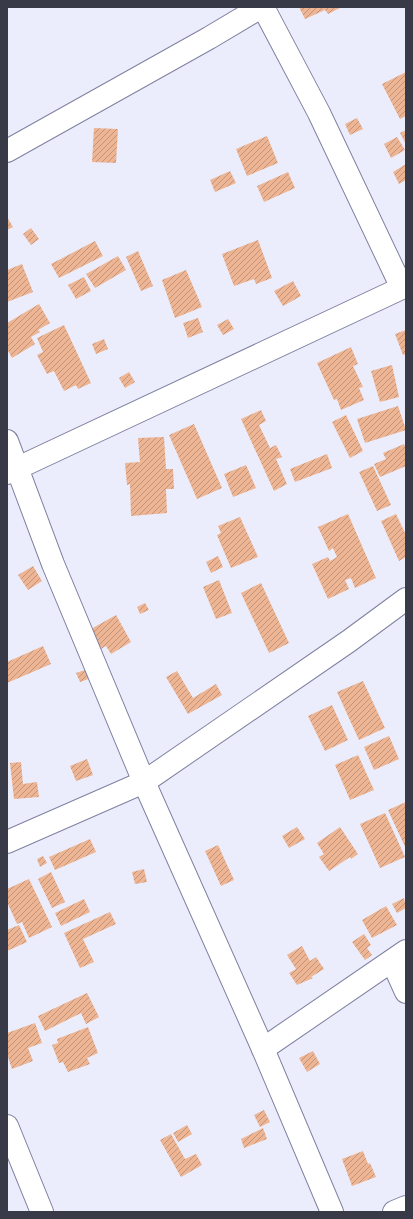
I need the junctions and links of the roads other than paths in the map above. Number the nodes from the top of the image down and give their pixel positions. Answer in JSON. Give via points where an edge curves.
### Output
{"nodes":[{"id":1,"x":262,"y":7,"type":"edge"},
{"id":2,"x":7,"y":151,"type":"edge"},
{"id":3,"x":404,"y":287,"type":"edge"},
{"id":4,"x":7,"y":441,"type":"edge"},
{"id":5,"x":12,"y":471,"type":"edge"},
{"id":6,"x":406,"y":599,"type":"edge"},
{"id":7,"x":144,"y":782,"type":"junction"},
{"id":8,"x":7,"y":842,"type":"edge"},
{"id":9,"x":399,"y":956,"type":"edge"},
{"id":10,"x":406,"y":992,"type":"edge"},
{"id":11,"x":263,"y":1049,"type":"junction"},
{"id":12,"x":7,"y":1126,"type":"edge"},
{"id":13,"x":406,"y":1207,"type":"edge"},
{"id":14,"x":42,"y":1212,"type":"edge"},
{"id":15,"x":332,"y":1212,"type":"edge"},
{"id":16,"x":394,"y":1212,"type":"edge"}],
"edges":[{"from":1,"to":2,"type":"street"},
{"from":1,"to":3,"type":"street","via":[[319,113]]},
{"from":3,"to":5,"type":"street"},
{"from":4,"to":5,"type":"street"},
{"from":5,"to":7,"type":"street"},
{"from":6,"to":7,"type":"street"},
{"from":7,"to":8,"type":"street"},
{"from":7,"to":11,"type":"street"},
{"from":9,"to":10,"type":"street"},
{"from":9,"to":11,"type":"street"},
{"from":11,"to":15,"type":"street"},
{"from":12,"to":14,"type":"street"},
{"from":13,"to":16,"type":"street"}]}
